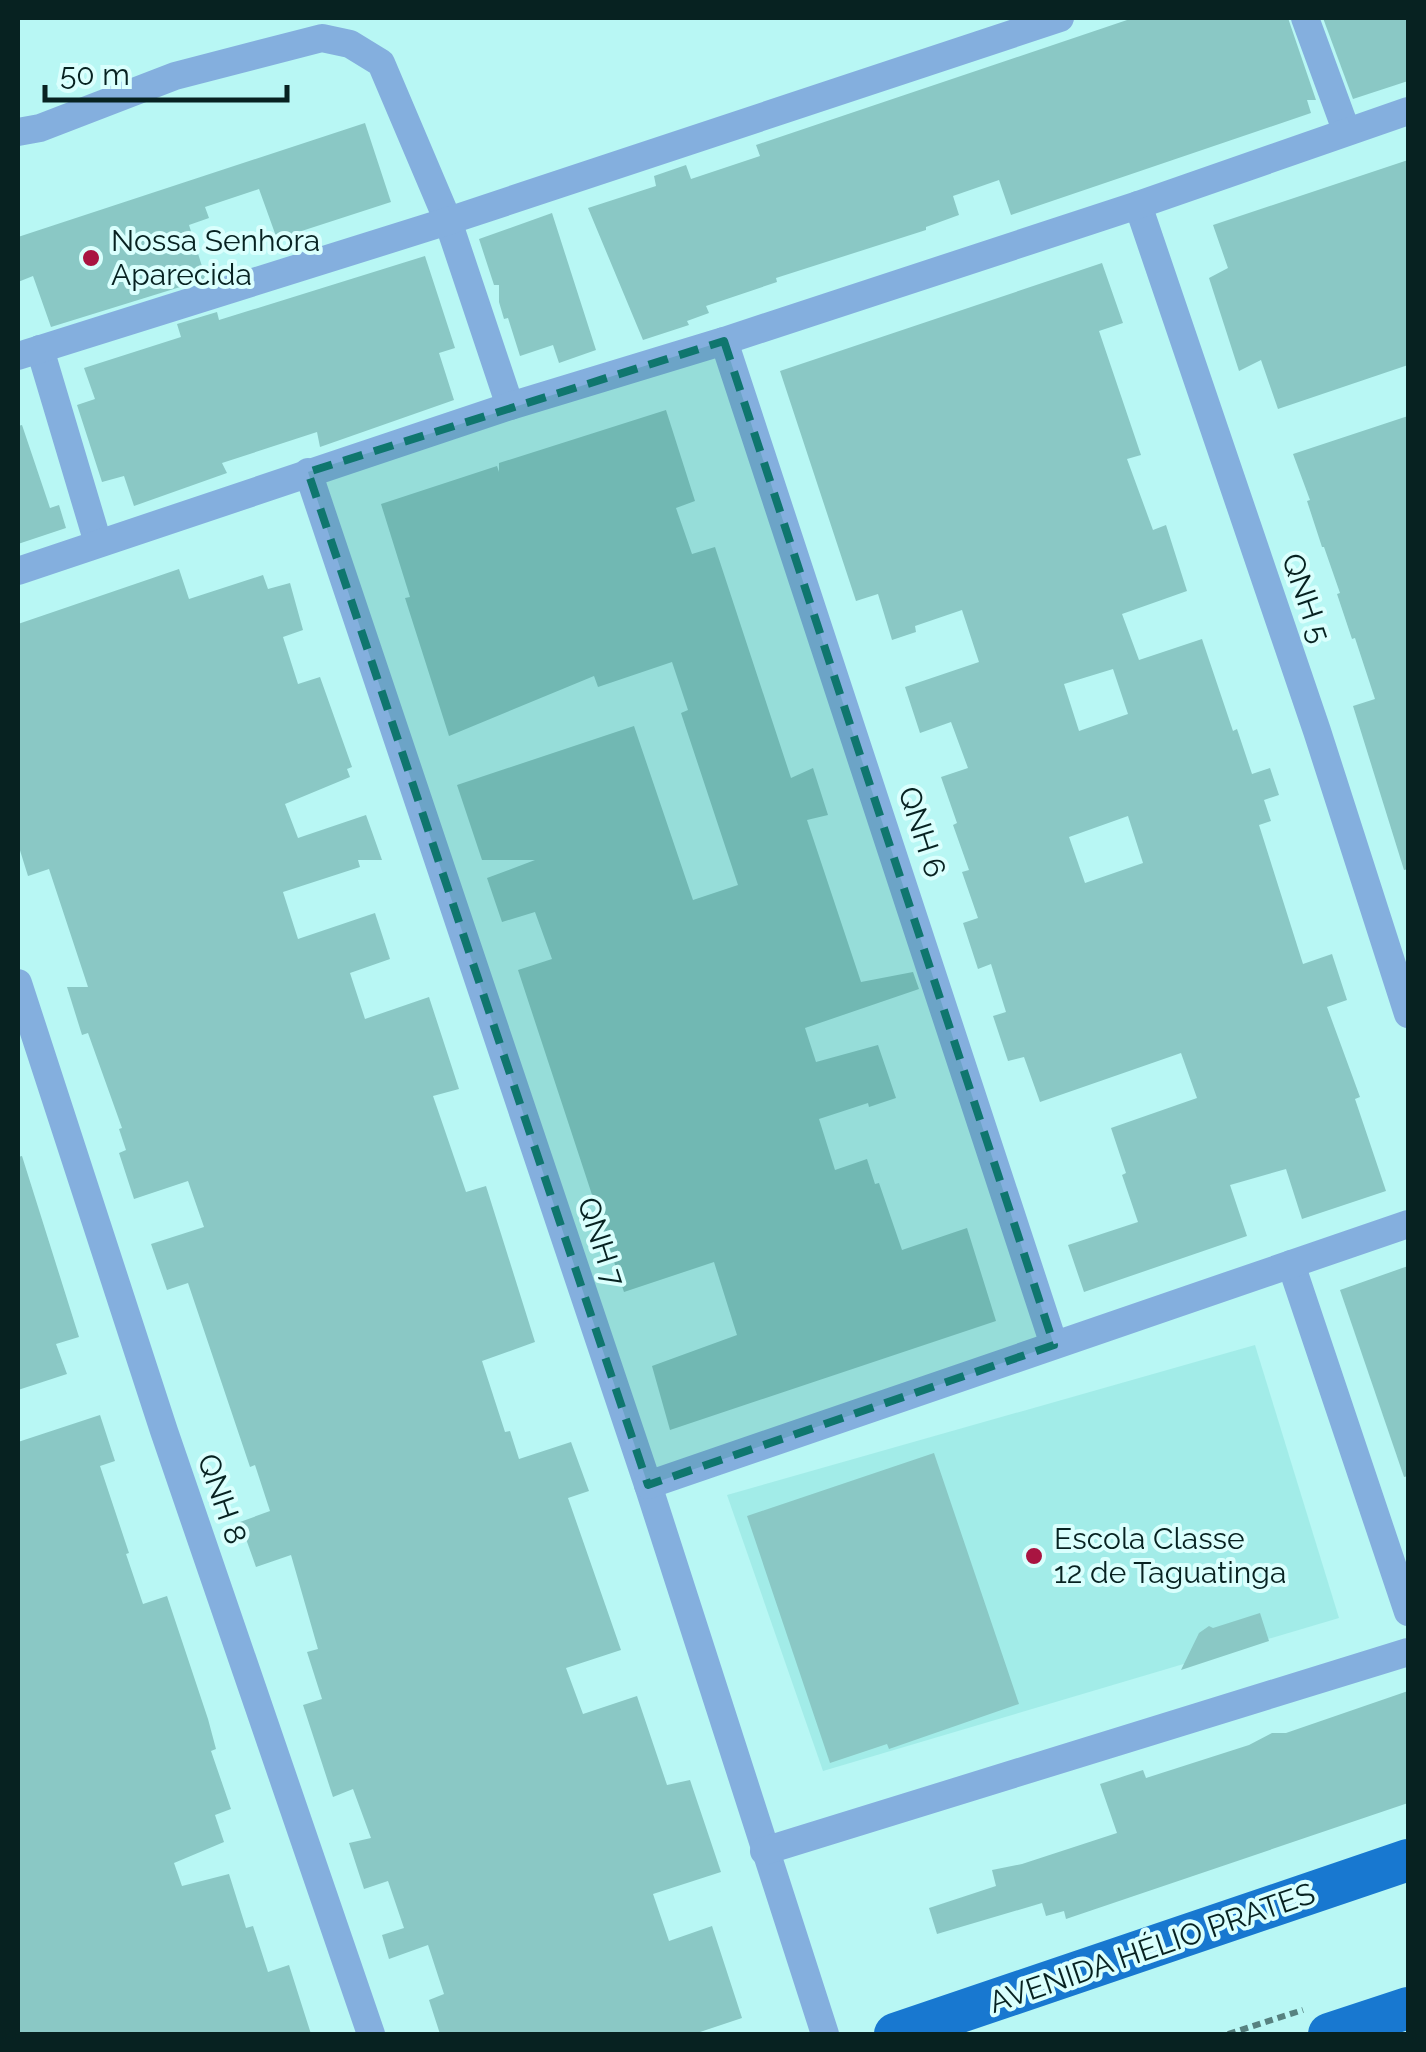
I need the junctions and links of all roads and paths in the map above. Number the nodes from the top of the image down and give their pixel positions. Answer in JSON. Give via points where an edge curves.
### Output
{"nodes":[{"id":1,"x":1060,"y":18,"type":"edge"},
{"id":2,"x":1305,"y":18,"type":"edge"},
{"id":3,"x":1408,"y":111,"type":"edge"},
{"id":4,"x":1346,"y":130,"type":"junction"},
{"id":5,"x":18,"y":132,"type":"edge"},
{"id":6,"x":1138,"y":204,"type":"junction"},
{"id":7,"x":448,"y":221,"type":"junction"},
{"id":8,"x":724,"y":341,"type":"junction"},
{"id":9,"x":29,"y":353,"type":"edge"},
{"id":10,"x":510,"y":406,"type":"junction"},
{"id":11,"x":308,"y":472,"type":"junction"},
{"id":12,"x":98,"y":543,"type":"junction"},
{"id":13,"x":18,"y":571,"type":"edge"},
{"id":14,"x":18,"y":983,"type":"edge"},
{"id":15,"x":1408,"y":1014,"type":"edge"},
{"id":16,"x":1408,"y":1224,"type":"edge"},
{"id":17,"x":1291,"y":1264,"type":"junction"},
{"id":18,"x":1054,"y":1345,"type":"junction"},
{"id":19,"x":648,"y":1485,"type":"junction"},
{"id":20,"x":1408,"y":1612,"type":"edge"},
{"id":21,"x":1408,"y":1652,"type":"edge"},
{"id":22,"x":764,"y":1851,"type":"junction"},
{"id":23,"x":1408,"y":1860,"type":"edge"},
{"id":24,"x":1408,"y":2008,"type":"edge"},
{"id":25,"x":371,"y":2034,"type":"edge"},
{"id":26,"x":825,"y":2034,"type":"edge"},
{"id":27,"x":895,"y":2034,"type":"edge"},
{"id":28,"x":1329,"y":2034,"type":"edge"}],
"edges":[{"from":1,"to":7,"type":"street"},
{"from":2,"to":4,"type":"street"},
{"from":3,"to":4,"type":"street"},
{"from":4,"to":6,"type":"street"},
{"from":5,"to":7,"type":"street","via":[[175,76],[322,38],[350,44],[380,63]]},
{"from":6,"to":8,"type":"street"},
{"from":6,"to":15,"type":"street","name":"QNH 5"},
{"from":7,"to":9,"type":"street"},
{"from":7,"to":10,"type":"street"},
{"from":8,"to":10,"type":"street"},
{"from":8,"to":18,"type":"street","name":"QNH 6"},
{"from":9,"to":12,"type":"street"},
{"from":10,"to":11,"type":"street"},
{"from":11,"to":12,"type":"street"},
{"from":11,"to":19,"type":"street","name":"QNH 7"},
{"from":12,"to":13,"type":"street"},
{"from":14,"to":25,"type":"street","name":"QNH 8"},
{"from":16,"to":17,"type":"street"},
{"from":17,"to":18,"type":"street"},
{"from":17,"to":20,"type":"street"},
{"from":18,"to":19,"type":"street"},
{"from":19,"to":22,"type":"street","name":"QNH 7"},
{"from":21,"to":22,"type":"street"},
{"from":22,"to":26,"type":"street","name":"QNH 7"},
{"from":23,"to":27,"type":"main road","name":"AVENIDA HÉLIO PRATES"},
{"from":24,"to":28,"type":"main road"}]}
